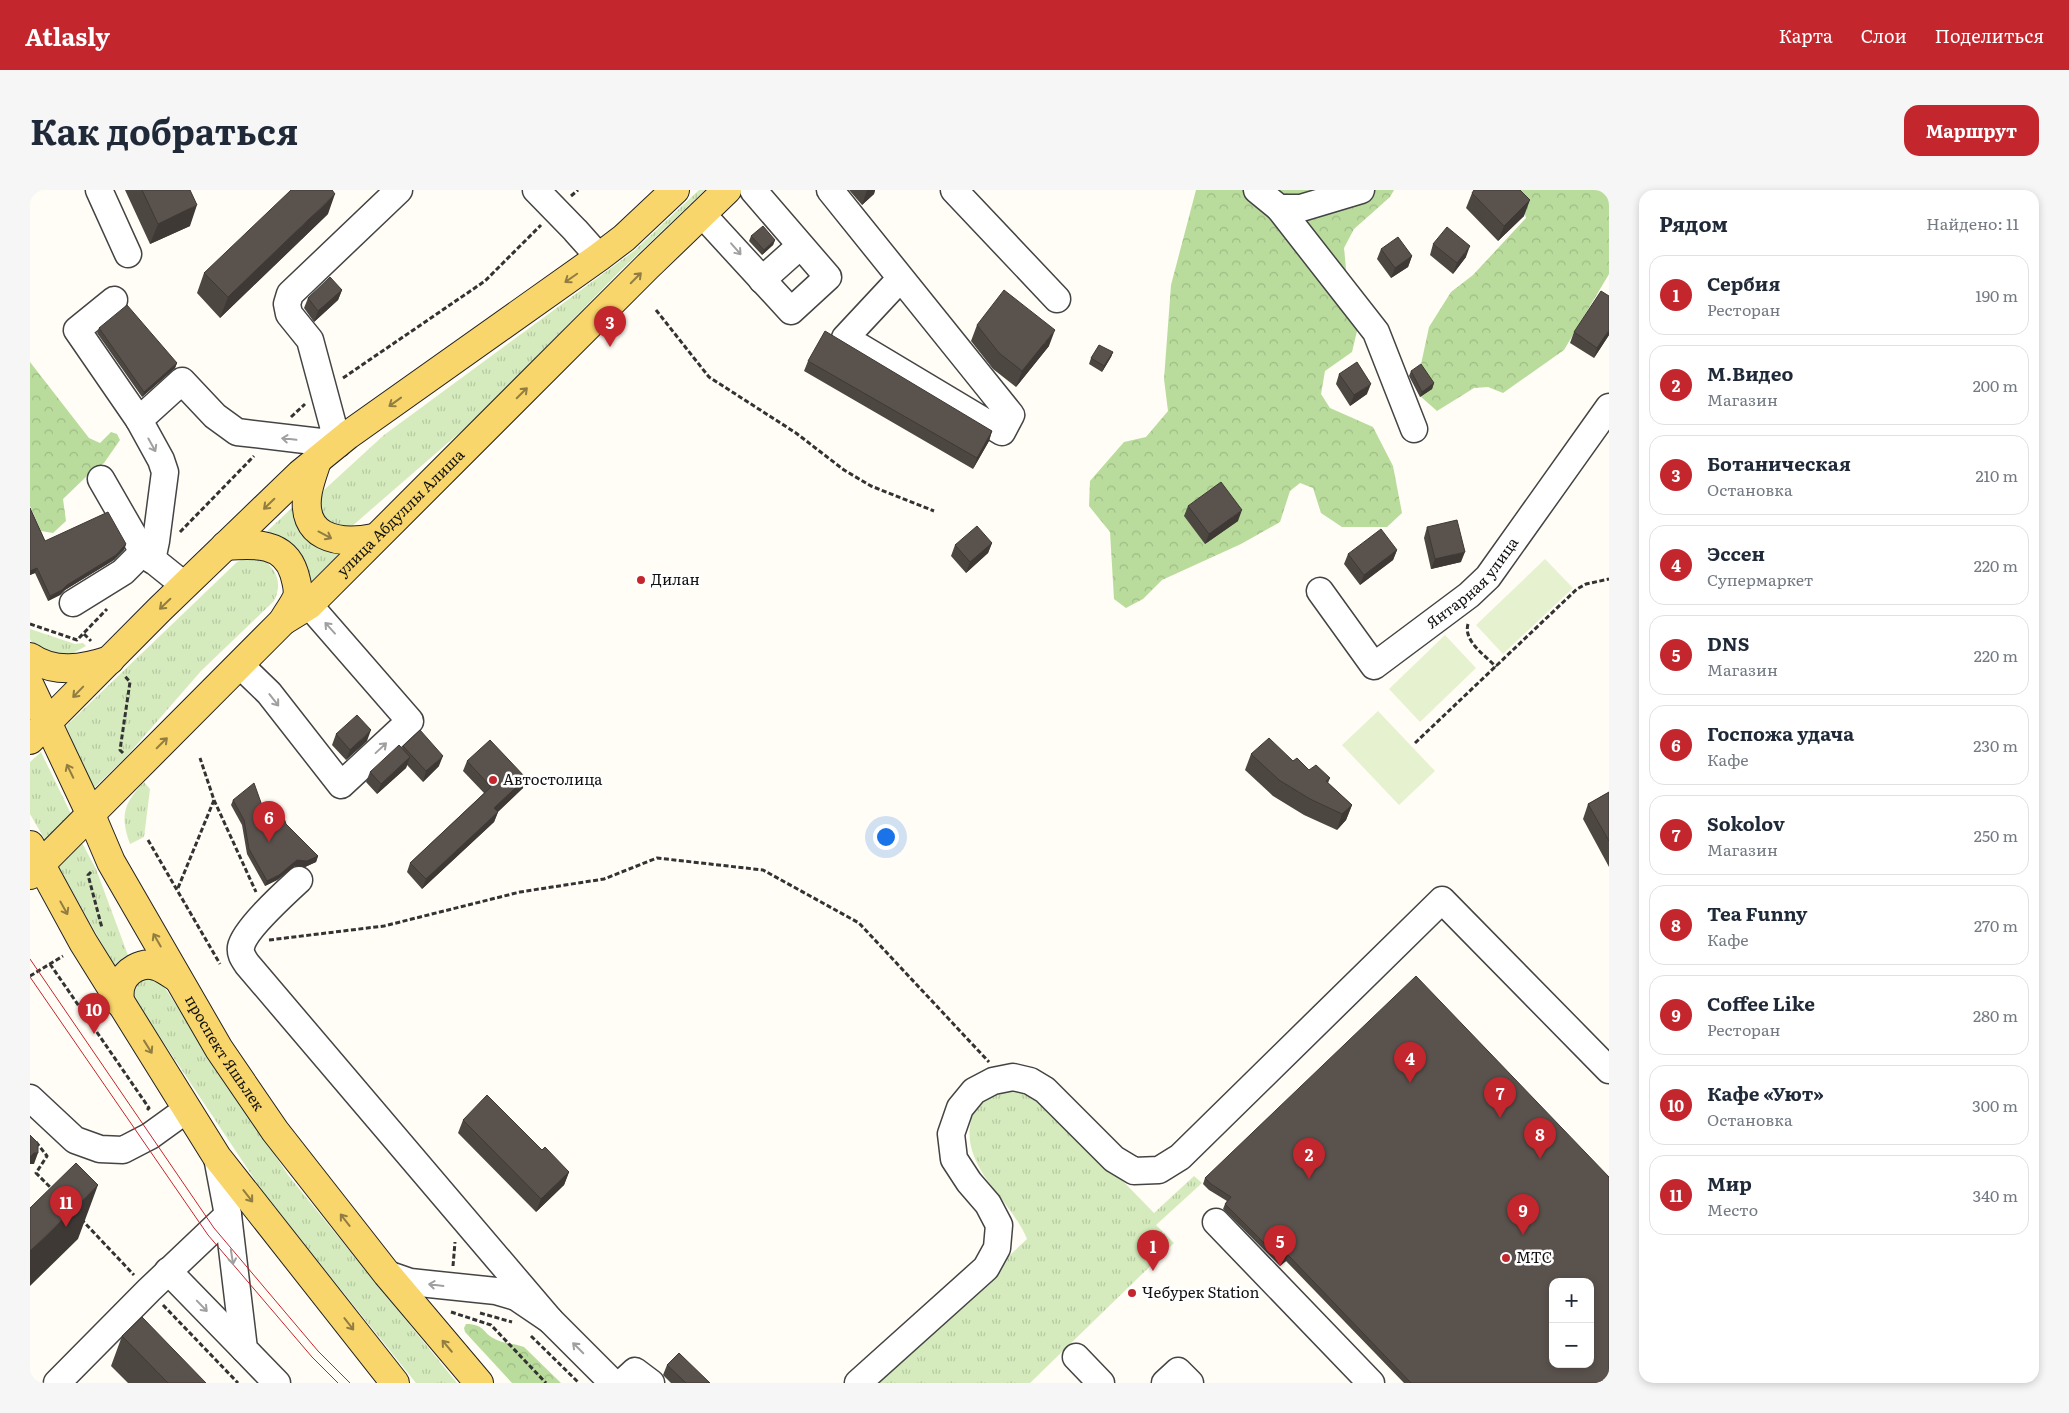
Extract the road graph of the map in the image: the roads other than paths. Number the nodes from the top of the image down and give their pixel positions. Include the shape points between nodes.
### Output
1 (98, 190) edge
2 (399, 190) edge
3 (536, 190) edge
4 (675, 190) edge
5 (727, 190) edge
6 (753, 190) edge
7 (830, 190) edge
8 (954, 190) edge
9 (1257, 190) edge
10 (1361, 190) edge
11 (1279, 208) junction
12 (702, 214) junction
13 (800, 246) junction
14 (128, 254) dead end
15 (599, 258) junction
16 (908, 276) junction
17 (762, 280) junction
18 (1057, 299) dead end
19 (114, 300) dead end
20 (1609, 407) edge
21 (138, 420) junction
22 (1414, 430) dead end
23 (327, 452) junction
24 (101, 479) dead end
25 (374, 538) junction
26 (225, 546) junction
27 (147, 556) junction
28 (184, 585) junction
29 (1320, 591) dead end
30 (73, 603) dead end
31 (309, 605) junction
32 (283, 621) junction
33 (30, 657) edge
34 (240, 664) junction
35 (116, 666) junction
36 (30, 686) edge
37 (38, 732) edge
38 (127, 767) junction
39 (91, 815) junction
40 (33, 862) edge
41 (103, 865) junction
42 (299, 880) dead end
43 (177, 978) junction
44 (120, 1002) junction
45 (1609, 1070) edge
46 (30, 1098) edge
47 (186, 1110) junction
48 (217, 1157) junction
49 (228, 1215) junction
50 (1216, 1222) dead end
51 (493, 1253) junction
52 (168, 1271) junction
53 (387, 1274) junction
54 (472, 1288) junction
55 (550, 1320) junction
56 (244, 1349) junction
57 (1076, 1357) dead end
58 (71, 1378) edge
59 (277, 1383) edge
60 (395, 1383) edge
61 (478, 1383) edge
62 (612, 1383) edge
63 (622, 1383) edge
64 (651, 1383) edge
65 (858, 1383) edge
66 (1101, 1383) edge
67 (1165, 1383) edge
68 (1190, 1383) edge
69 (1371, 1383) edge

1 - 14 street
2 - 23 street via 290,294 287,304 289,314 310,340
3 - 15 street
4 - 15 main road
5 - 12 main road, улица Абдуллы Алиша
6 - 13 street
7 - 16 street
8 - 18 street
9 - 11 street
10 - 11 street via 1301,208
11 - 22 street via 1376,332
12 -> 17 street
25 -> 12 main road, улица Абдуллы Алиша
13 - 17 street
13 - 17 street via 828,277 791,311
15 -> 23 main road
16 - 16 street via 1011,414 1002,432 845,338
19 - 21 street via 77,330
20 - 29 street, Янтарная улица via 1488,577 1374,666
23 -> 21 street via 237,432 215,416 182,381
21 -> 27 street via 165,472 156,541
23 -> 25 main road via 307,492 311,524 321,535 338,541
23 -> 26 main road
24 - 27 street
25 - 31 main road, улица Абдуллы Алиша
26 - 28 main road
26 - 32 main road via 256,544 272,548 292,565 297,596
27 - 28 street
27 - 30 street
28 -> 35 main road
31 - 32 main road, улица Абдуллы Алиша
34 -> 31 street via 269,693 341,785 410,721
32 - 34 main road, улица Абдуллы Алиша
33 - 35 main road via 62,668
38 -> 34 main road, улица Абдуллы Алиша
35 -> 37 main road
36 - 37 main road, проспект Яшьлек
39 -> 37 main road, проспект Яшьлек
38 - 39 main road, улица Абдуллы Алиша
38 - 41 main road
39 - 40 main road, улица Абдуллы Алиша via 72,834
39 - 41 main road, проспект Яшьлек
40 -> 44 main road
43 -> 41 main road, проспект Яшьлек
42 - 51 street via 265,912 242,944 241,954
43 - 44 main road via 157,966 146,964 133,969 121,985
53 -> 43 main road, проспект Яшьлек via 275,1131 219,1049
44 -> 47 main road
45 - 65 street via 1442,900 1180,1157 1159,1170 1134,1170 1114,1159 1046,1090 1030,1081 1013,1077 993,1081 974,1091 960,1108 951,1134 954,1159 988,1204 999,1225 997,1248 986,1268
46 - 47 street via 75,1140 100,1149 123,1150 150,1136
47 - 48 main road
48 - 49 street
48 -> 60 main road
49 - 52 street
49 -> 56 street
50 - 69 street
51 - 54 street via 496,1265 492,1276
51 - 55 street
52 -> 56 street
52 - 58 street
54 -> 53 street via 410,1282
61 -> 53 main road, проспект Яшьлек
54 - 55 street via 516,1296
62 -> 55 street
56 - 59 street
57 - 66 street
63 - 64 street via 635,1371
67 - 68 street via 1178,1371

